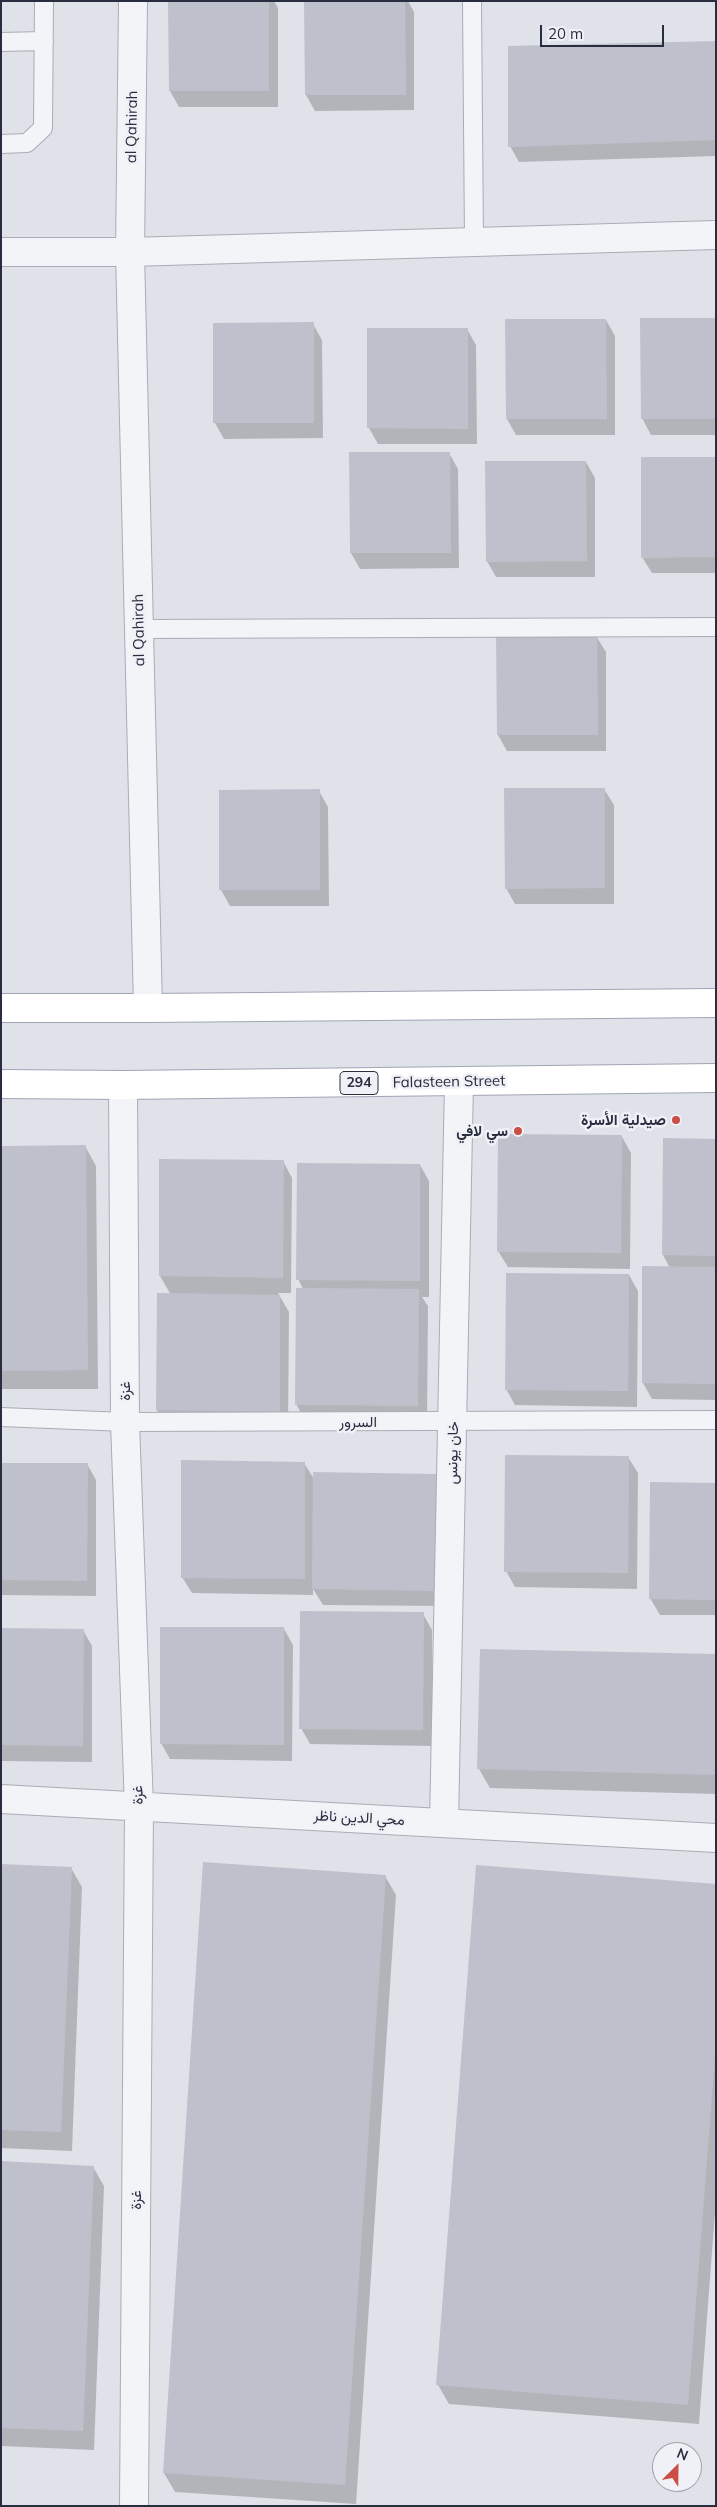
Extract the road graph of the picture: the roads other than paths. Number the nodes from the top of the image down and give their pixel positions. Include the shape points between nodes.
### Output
1 (44, 1) edge
2 (133, 1) edge
3 (472, 1) edge
4 (1, 42) edge
5 (44, 42) junction
6 (1, 144) edge
7 (716, 235) edge
8 (474, 242) junction
9 (1, 252) edge
10 (130, 252) junction
11 (716, 627) edge
12 (139, 629) junction
13 (716, 1003) edge
14 (1, 1008) edge
15 (148, 1008) junction
16 (716, 1078) edge
17 (459, 1082) junction
18 (1, 1084) edge
19 (123, 1085) junction
20 (1, 1417) edge
21 (716, 1420) edge
22 (125, 1422) junction
23 (454, 1422) junction
24 (1, 1799) edge
25 (139, 1807) junction
26 (444, 1823) junction
27 (716, 1838) edge
28 (134, 2506) edge

1 - 5 lane
2 - 10 street, al Qahirah
3 - 8 lane
4 - 5 lane
5 - 6 lane via 43,128 26,143
7 - 8 street
8 - 10 street
9 - 10 street
10 - 12 street, al Qahirah
11 - 12 lane
12 - 15 street, al Qahirah
13 - 15 main road
14 - 15 main road
16 - 17 main road, Falasteen Street / 294
17 - 19 main road, Falasteen Street / 294
17 - 23 street, خان يونس
18 - 19 main road, Falasteen Street / 294
19 - 22 street, غزة
20 - 22 lane, السرور
21 - 23 lane, السرور
22 - 23 lane, السرور
22 - 25 street, غزة
23 - 26 street, خان يونس
24 - 25 street, محي الدين ناظر
25 - 26 street, محي الدين ناظر
25 - 28 street, غزة
26 - 27 street, محي الدين ناظر

